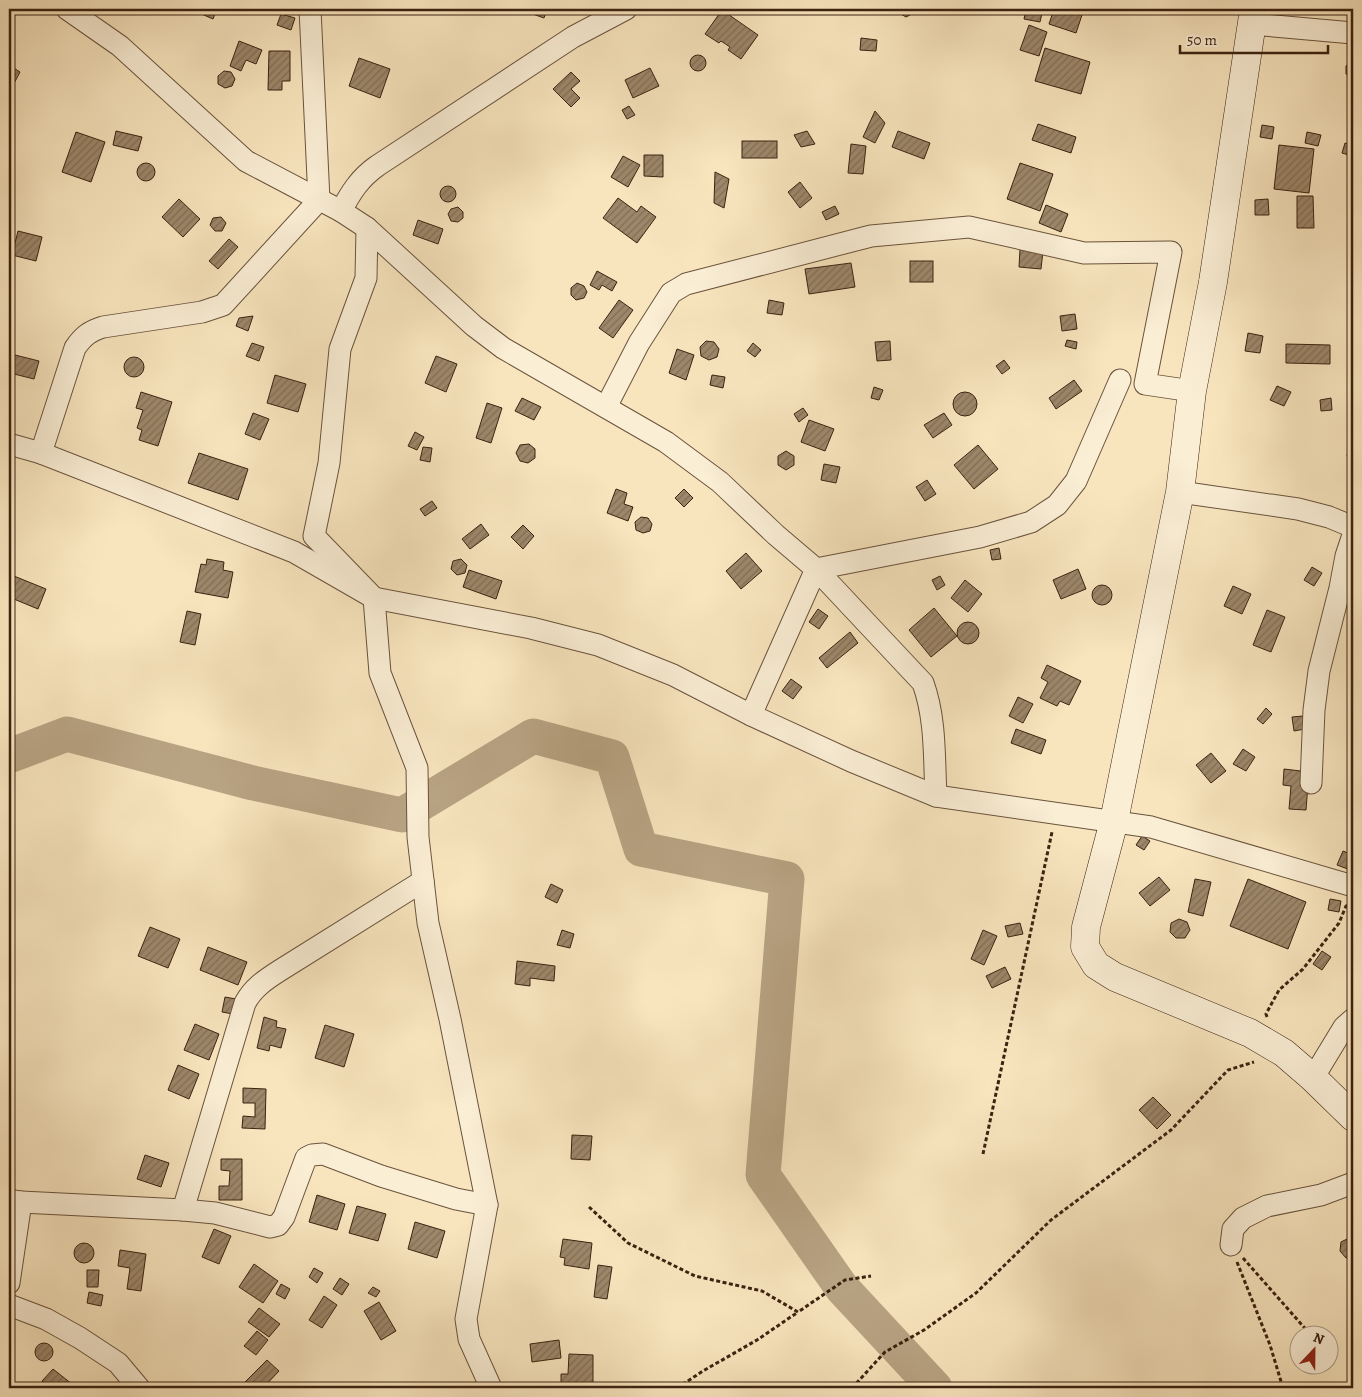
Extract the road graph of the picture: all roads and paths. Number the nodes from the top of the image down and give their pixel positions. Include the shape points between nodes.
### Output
1 (67, 9) edge
2 (310, 9) edge
3 (626, 9) edge
4 (1253, 16) edge
5 (1353, 33) edge
6 (319, 200) junction
7 (341, 211) junction
8 (366, 228) junction
9 (1120, 380) dead end
10 (1192, 391) junction
11 (606, 407) junction
12 (9, 444) edge
13 (41, 453) junction
14 (1180, 492) junction
15 (1353, 527) edge
16 (1353, 534) edge
17 (816, 568) junction
18 (374, 598) junction
19 (752, 714) junction
20 (1310, 783) dead end
21 (936, 796) junction
22 (1056, 814) junction
23 (1114, 821) junction
24 (423, 881) junction
25 (1353, 886) edge
26 (1353, 903) edge
27 (1353, 1019) edge
28 (1270, 1022) dead end
29 (1284, 1053) junction
30 (1313, 1078) junction
31 (1353, 1117) edge
32 (983, 1154) dead end
33 (1353, 1183) edge
34 (15, 1201) edge
35 (487, 1205) junction
36 (590, 1207) dead end
37 (183, 1210) junction
38 (1231, 1245) junction
39 (871, 1276) dead end
40 (9, 1283) edge
41 (9, 1305) edge
42 (798, 1312) junction
43 (1301, 1324) edge
44 (139, 1388) edge
45 (491, 1388) edge
46 (677, 1388) edge
47 (852, 1388) edge
48 (1283, 1388) edge

1 - 6 street via 120,46 246,161
2 - 6 street
3 - 7 street via 573,37 377,166 353,189
4 - 5 street
4 - 10 street
6 - 7 street
6 - 13 street via 223,305 202,312 91,330 75,348
7 - 8 street
8 - 11 street via 474,326 504,348
8 - 18 street via 366,278 340,349 329,463 314,536
9 - 17 street via 1076,481 1056,505 1031,522 980,537
10 - 11 street via 1145,384 1170,252 1084,253 969,227 871,236 686,284 671,293 639,343
10 - 14 street
11 - 17 street via 666,442 720,482
12 - 13 street
13 - 18 street via 294,552
14 - 15 street via 1298,509
14 - 23 street
16 - 20 street via 1319,671
17 - 19 street
17 - 21 street via 923,683 932,715
18 - 19 street via 531,628 598,645 672,674
18 - 24 street via 380,673 417,768 418,837
19 - 21 street via 851,761
21 - 22 street
22 - 23 street
22 - 32 path
23 - 25 street via 1151,827
23 - 29 street via 1086,927 1085,947 1096,965 1115,977 1250,1033
24 - 35 street via 428,923
24 - 37 street via 251,992
26 - 28 path via 1346,906 1339,923 1303,968 1279,990 1266,1014
27 - 30 street via 1344,1027
29 - 30 street
29 - 47 path via 1228,1070 1171,1130 1051,1220 976,1293 924,1330 885,1352
30 - 31 street
33 - 38 street via 1267,1206 1242,1218 1234,1229
34 - 37 street
34 - 40 street
35 - 37 street via 456,1200 323,1154 306,1158 278,1225 270,1227 216,1213
35 - 45 street via 466,1319 470,1339
36 - 42 path via 628,1243 695,1276 762,1291
38 - 43 path
38 - 48 path
39 - 42 path via 845,1280
41 - 44 street via 46,1319 80,1338 118,1363
42 - 46 path

